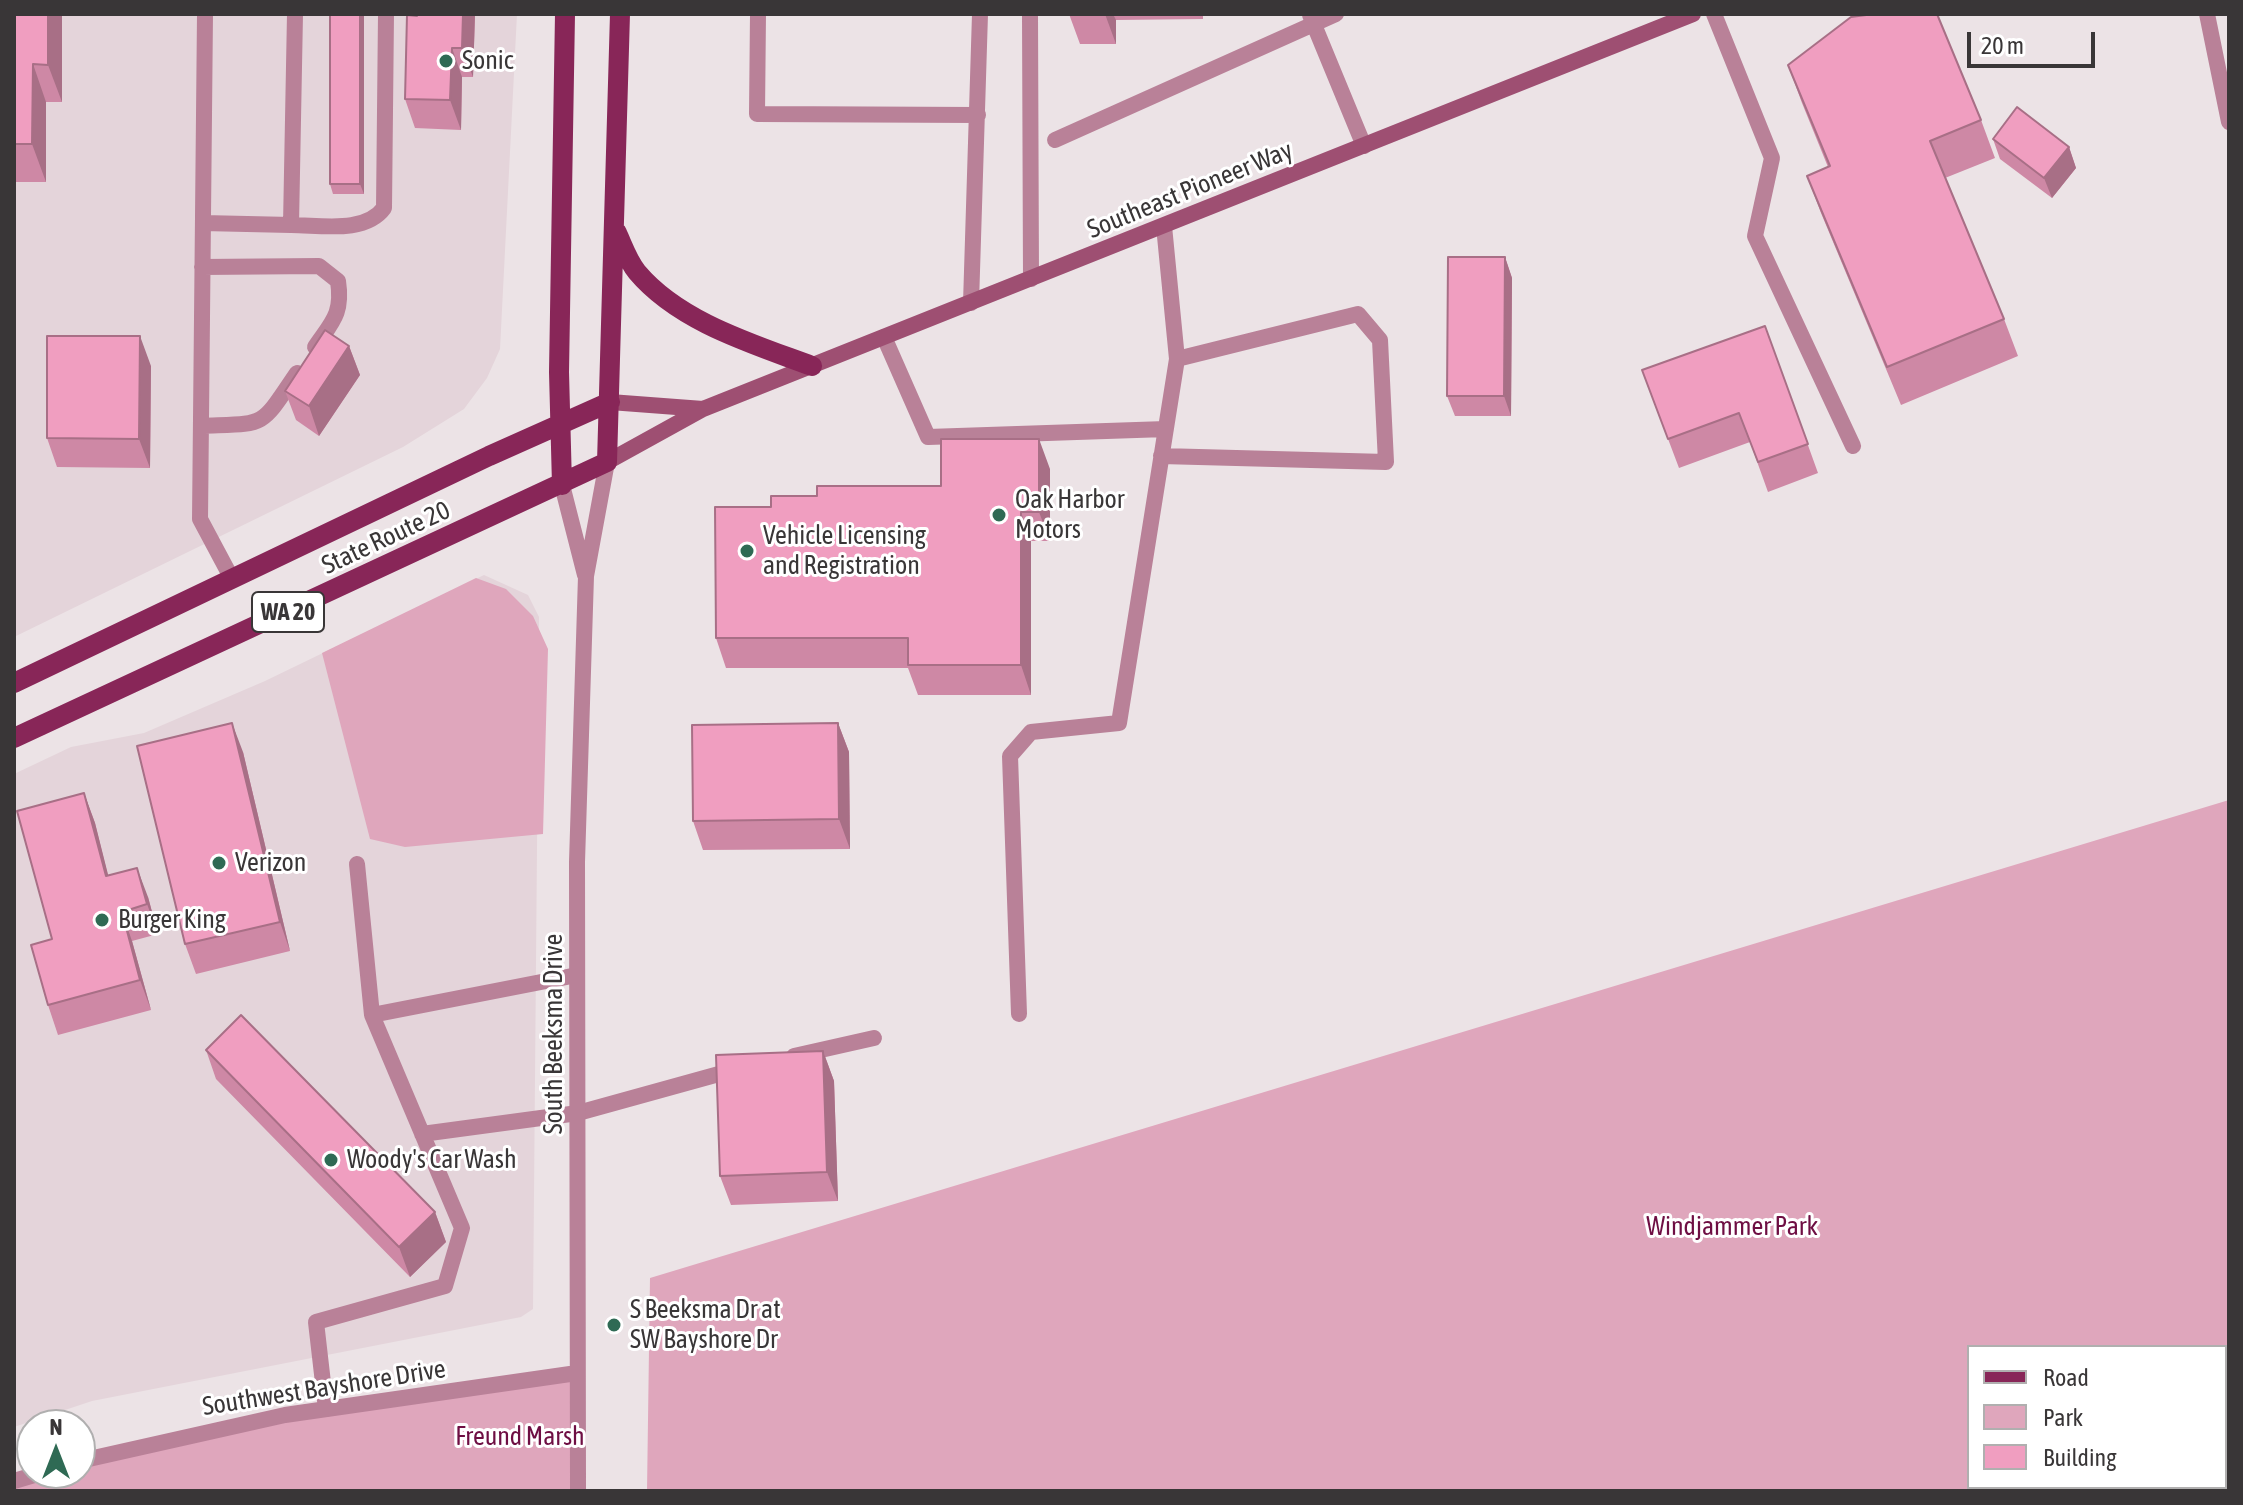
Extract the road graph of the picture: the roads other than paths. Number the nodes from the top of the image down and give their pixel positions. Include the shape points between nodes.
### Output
1 (205, 14) edge
2 (295, 14) edge
3 (386, 14) edge
4 (565, 14) edge
5 (620, 14) edge
6 (758, 14) edge
7 (980, 14) edge
8 (1030, 14) edge
9 (1336, 14) edge
10 (1693, 14) edge
11 (1714, 14) edge
12 (2207, 14) edge
13 (1311, 18) edge
14 (978, 115) junction
15 (2229, 122) edge
16 (1055, 140) dead end
17 (1364, 146) junction
18 (203, 223) junction
19 (291, 225) junction
20 (1164, 226) junction
21 (616, 231) junction
22 (202, 267) junction
23 (1031, 279) junction
24 (971, 303) junction
25 (884, 337) junction
26 (1177, 359) junction
27 (812, 366) junction
28 (610, 402) junction
29 (703, 409) junction
30 (559, 424) junction
31 (201, 426) junction
32 (1166, 429) junction
33 (1853, 446) dead end
34 (1161, 456) junction
35 (607, 462) junction
36 (562, 485) junction
37 (586, 576) junction
38 (232, 579) junction
39 (14, 683) edge
40 (14, 738) edge
41 (357, 864) dead end
42 (577, 975) junction
43 (1019, 1014) dead end
44 (372, 1015) junction
45 (874, 1038) dead end
46 (578, 1113) junction
47 (422, 1134) junction
48 (577, 1373) junction
49 (326, 1409) junction
50 (96, 1457) edge
51 (578, 1491) edge

1 - 18 street
2 - 19 street
3 - 19 street via 384,208 364,223
4 - 30 main road
5 - 21 main road
6 - 14 street via 757,114
7 - 14 street
8 - 23 street
9 - 13 street
10 - 17 main road, Southeast Pioneer Way
11 - 33 street via 1772,158 1755,236
12 - 15 street
13 - 16 street
13 - 17 street
14 - 24 street
17 - 20 main road, Southeast Pioneer Way
18 - 19 street
18 - 22 street
20 - 23 main road, Southeast Pioneer Way
20 - 26 street
21 - 27 main road via 635,270 657,292 726,331
21 - 28 main road
22 - 31 street
22 - 31 street via 319,266 338,281 341,301 339,313 266,418 255,424
23 - 24 main road, Southeast Pioneer Way
24 - 25 main road, Southeast Pioneer Way
25 - 27 main road, Southeast Pioneer Way
25 - 32 street via 928,437
26 - 32 street
26 - 34 street via 1358,314 1380,340 1386,462
27 - 29 main road, Southeast Pioneer Way
28 - 29 main road, Southeast Pioneer Way
28 - 30 main road, WA 20
28 - 35 main road
29 - 35 main road, Southeast Pioneer Way
30 - 36 main road
30 - 38 main road, WA 20
31 - 38 street via 200,519
32 - 34 street
34 - 43 street via 1119,723 1031,732 1010,756
35 - 36 main road, State Route 20 / WA 20
35 - 37 street, South Beeksma Drive
36 - 37 street, South Beeksma Drive
36 - 40 main road, State Route 20 / WA 20
37 - 42 street, South Beeksma Drive
38 - 39 main road, WA 20
41 - 44 street
42 - 44 street
42 - 46 street, South Beeksma Drive
44 - 47 street
45 - 46 street
46 - 47 street
46 - 48 street, South Beeksma Drive
47 - 49 street via 462,1228 445,1286 316,1322
48 - 49 street, Southwest Bayshore Drive
48 - 51 street, South Beeksma Drive
49 - 50 street, Southwest Bayshore Drive

